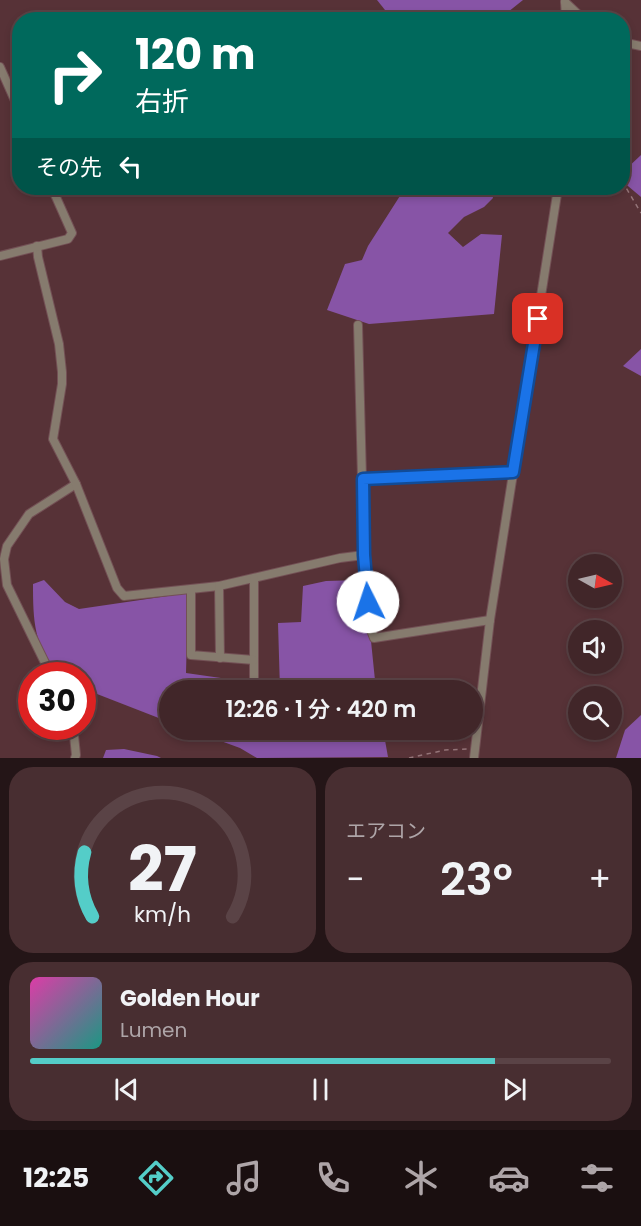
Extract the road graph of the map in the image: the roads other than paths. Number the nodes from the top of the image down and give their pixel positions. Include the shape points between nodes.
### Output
1 (565, 1) edge
2 (576, 12) edge
3 (0, 67) edge
4 (12, 94) edge
5 (55, 195) edge
6 (557, 195) edge
7 (37, 246) junction
8 (0, 256) edge
9 (358, 325) dead end
10 (513, 472) junction
11 (363, 479) junction
12 (76, 484) junction
13 (364, 555) junction
14 (254, 579) junction
15 (219, 586) junction
16 (191, 590) junction
17 (490, 620) junction
18 (220, 658) junction
19 (254, 660) junction
20 (45, 662) edge
21 (254, 680) edge
22 (75, 740) edge
23 (75, 758) edge
24 (474, 758) edge

1 - 2 street
3 - 4 street
5 - 7 street via 72,233 68,239
6 - 10 street
7 - 8 street
7 - 12 street via 62,372 53,439
9 - 11 street
10 - 11 street
10 - 17 street
11 - 13 street
12 - 16 street via 120,594
12 - 20 street via 29,514 7,546 4,559 7,585
13 - 14 street
13 - 17 street via 369,625 374,638
14 - 15 street
14 - 19 street
15 - 16 street
15 - 18 street
16 - 18 street via 191,655
17 - 24 street
18 - 19 street
19 - 21 street
22 - 23 street

